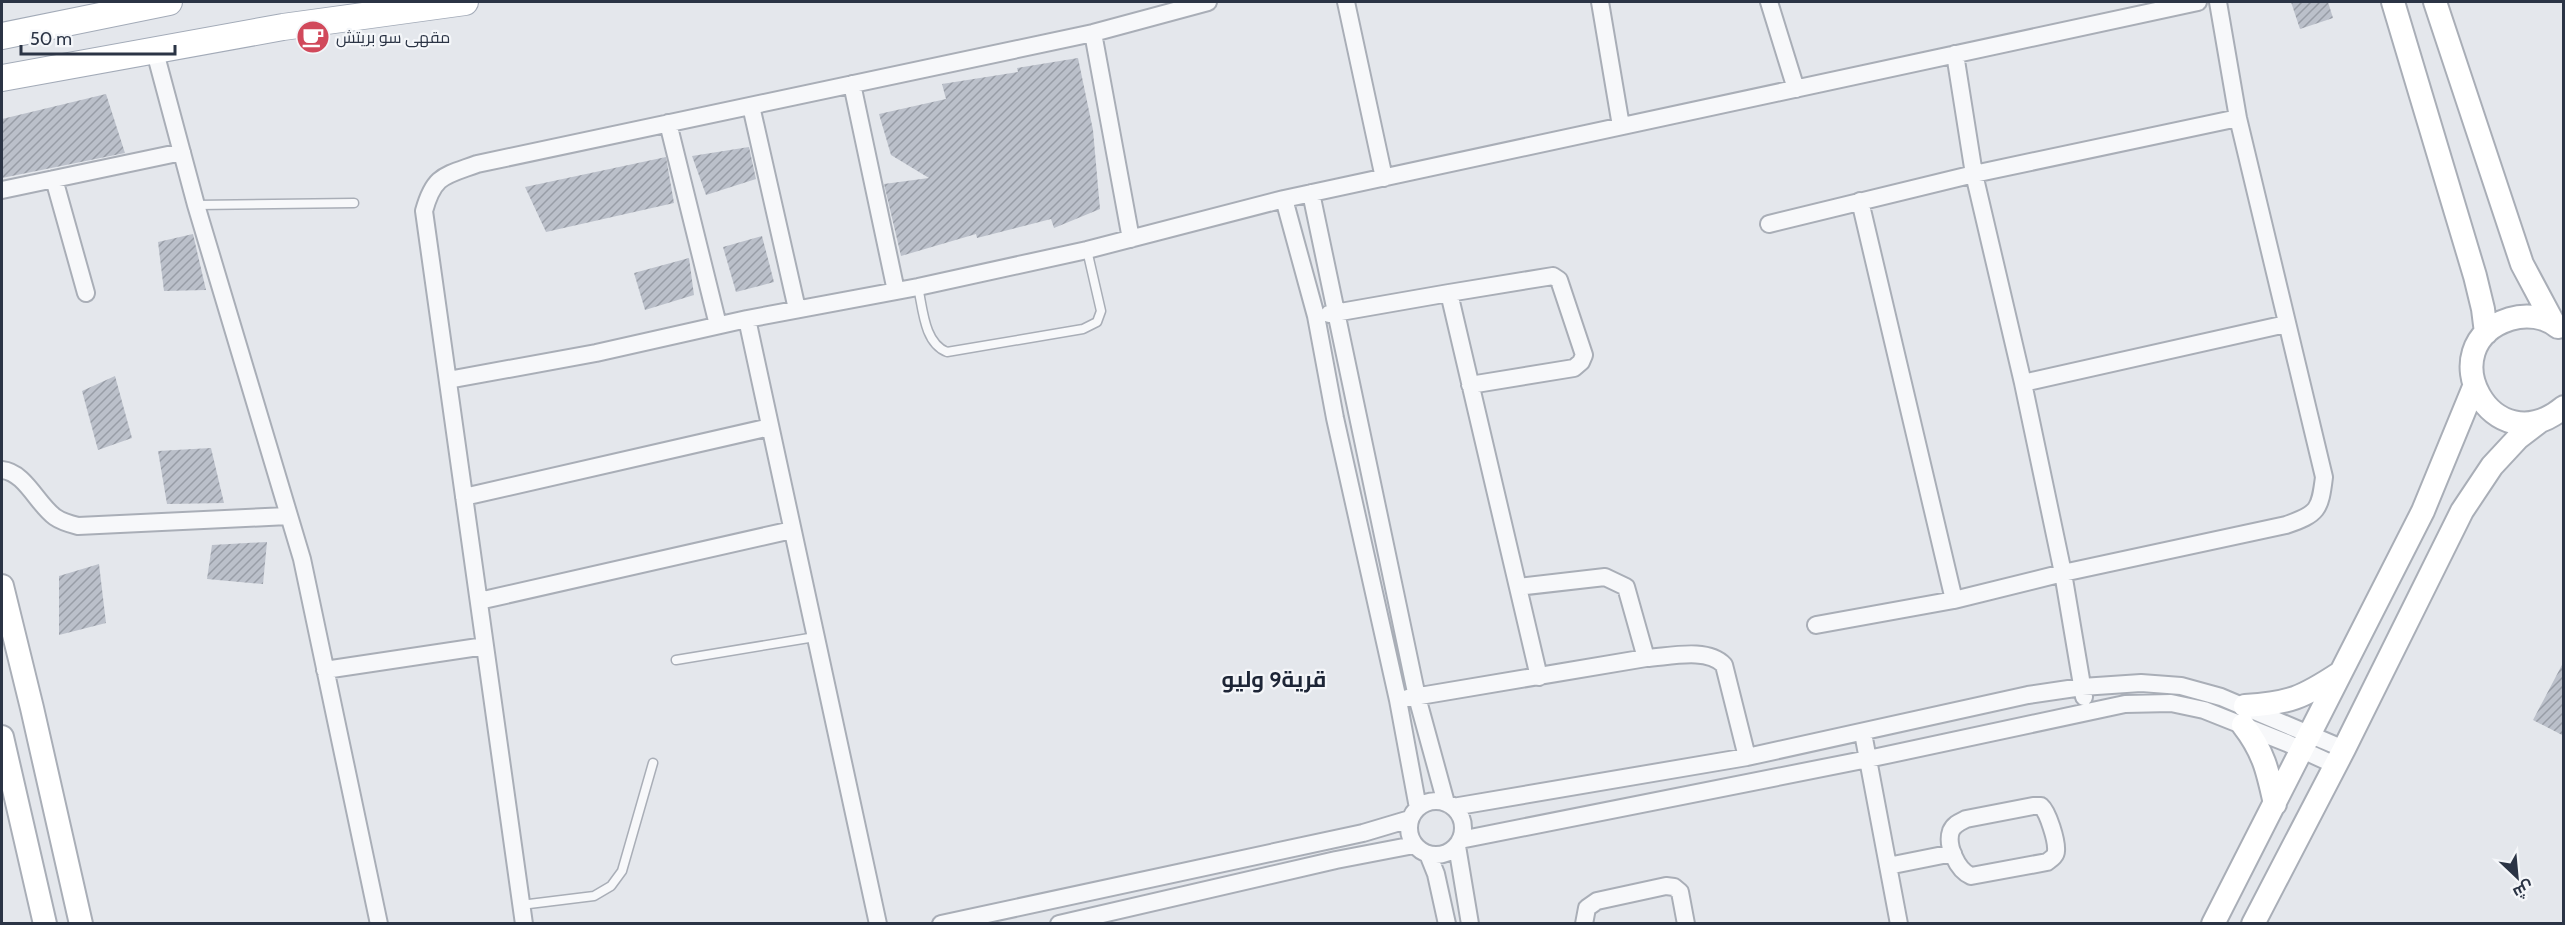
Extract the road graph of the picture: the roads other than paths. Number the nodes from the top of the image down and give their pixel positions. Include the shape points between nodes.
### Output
1 (165, 2) edge
2 (465, 2) edge
3 (1208, 2) edge
4 (1346, 2) edge
5 (1600, 2) edge
6 (1769, 2) edge
7 (2198, 2) edge
8 (2218, 2) edge
9 (2393, 2) edge
10 (2435, 2) edge
11 (8, 33) edge
12 (1093, 33) junction
13 (155, 52) junction
14 (1955, 54) junction
15 (49, 68) junction
16 (2, 78) edge
17 (852, 84) junction
18 (2, 89) edge
19 (1796, 89) junction
20 (751, 106) junction
21 (2238, 118) junction
22 (668, 123) junction
23 (1621, 126) junction
24 (182, 153) junction
25 (1974, 174) junction
26 (1384, 178) junction
27 (54, 179) junction
28 (2, 190) edge
29 (1311, 193) junction
30 (1284, 199) junction
31 (1860, 201) junction
32 (354, 203) dead end
33 (196, 205) junction
34 (1769, 224) dead end
35 (1131, 239) junction
36 (1087, 250) junction
37 (918, 287) junction
38 (896, 291) junction
39 (86, 293) dead end
40 (1449, 293) junction
41 (796, 309) junction
42 (1338, 312) junction
43 (1316, 316) junction
44 (747, 319) junction
45 (2286, 324) junction
46 (718, 325) junction
47 (2559, 328) edge
48 (2486, 333) junction
49 (448, 380) junction
50 (2023, 383) junction
51 (1470, 385) junction
52 (2474, 387) junction
53 (2555, 417) edge
54 (770, 427) junction
55 (2, 470) edge
56 (464, 497) junction
57 (288, 516) junction
58 (792, 530) junction
59 (2063, 573) junction
60 (2, 586) edge
61 (1518, 587) junction
62 (1954, 600) junction
63 (479, 601) junction
64 (1816, 625) dead end
65 (815, 637) junction
66 (485, 646) junction
67 (1646, 658) junction
68 (676, 660) dead end
69 (325, 670) junction
70 (2342, 672) junction
71 (1539, 676) junction
72 (2082, 687) junction
73 (1417, 697) junction
74 (1398, 700) junction
75 (2087, 711) junction
76 (2244, 716) junction
77 (1863, 733) junction
78 (2, 737) edge
79 (2306, 742) junction
80 (1747, 757) junction
81 (2339, 757) junction
82 (1868, 759) junction
83 (653, 763) dead end
84 (2275, 804) junction
85 (1449, 805) junction
86 (1414, 814) junction
87 (1459, 843) junction
88 (1421, 849) junction
89 (1953, 853) junction
90 (1888, 866) junction
91 (521, 905) junction
92 (45, 924) edge
93 (81, 924) edge
94 (379, 924) edge
95 (524, 924) edge
96 (878, 924) edge
97 (940, 924) edge
98 (1059, 924) edge
99 (1447, 924) edge
100 (1470, 924) edge
101 (1584, 924) edge
102 (1686, 924) edge
103 (1899, 924) edge
104 (2213, 924) edge
105 (2253, 924) edge

1 - 11 main road
2 - 13 main road via 284,27
3 - 12 street
4 - 26 street
5 - 23 street
6 - 19 street
7 - 14 street
8 - 21 street
9 - 48 street via 2472,266
10 - 47 street via 2522,264
12 - 17 street
12 - 35 street
13 - 15 main road
13 - 24 street
14 - 19 street
14 - 25 street
15 - 16 main road
15 - 18 main road
17 - 20 street
17 - 38 street
19 - 23 street
20 - 22 street
20 - 41 street
21 - 25 street
21 - 45 street
22 - 46 street
22 - 49 street via 477,164 437,180 424,211
23 - 26 street
24 - 27 street
24 - 33 street
25 - 31 street
25 - 50 street
26 - 29 street
27 - 28 street
27 - 39 street
29 - 30 street
29 - 42 street
30 - 35 street
30 - 43 street
31 - 34 street
31 - 62 street
32 - 33 lane
33 - 57 street
35 - 36 street
36 - 37 street
36 - 37 lane via 1101,311 1097,322 1083,329 947,352 931,340
37 - 38 street
38 - 41 street
40 - 42 street
40 - 51 street
40 - 51 street via 1553,276 1559,280 1584,355 1574,368
41 - 44 street
42 - 43 street
42 - 73 street
43 - 74 street
44 - 46 street
44 - 54 street
45 - 50 street
45 - 59 street via 2324,477 2320,504 2306,518 2286,525
46 - 49 street via 596,353
47 - 48 street via 2537,317 2518,316
48 - 52 street via 2472,358
49 - 56 street
50 - 59 street
51 - 61 street
52 - 53 street via 2481,402 2507,421 2523,424
52 - 70 street via 2423,511
53 - 81 street via 2518,438 2492,466 2462,511
54 - 56 street
54 - 58 street
55 - 57 street via 20,479 55,517 78,526
56 - 63 street
57 - 69 street via 302,559
58 - 63 street
58 - 65 street
59 - 62 street
59 - 72 street
60 - 93 street
61 - 67 street via 1605,577 1617,581 1626,587
61 - 71 street
62 - 64 street
63 - 66 street
65 - 68 lane
65 - 96 street
66 - 69 street
66 - 91 street
67 - 71 street
67 - 80 street via 1703,655 1720,661
69 - 94 street
70 - 76 street via 2291,701
70 - 79 street
71 - 73 street
72 - 75 street
72 - 76 street via 2141,683 2181,686 2221,697
72 - 77 street via 2028,695
73 - 74 street
73 - 85 street
74 - 86 street
75 - 76 street via 2125,704 2171,703
75 - 82 street
76 - 79 street
76 - 84 street via 2265,759
77 - 80 street
77 - 82 street
78 - 92 street
79 - 81 street
79 - 84 street
80 - 85 street
81 - 105 street
82 - 87 street
82 - 90 street
83 - 91 lane via 622,871 611,886 594,896
84 - 104 street
85 - 86 street via 1431,802
85 - 87 street via 1458,813 1463,826
86 - 88 street via 1409,833
86 - 97 street via 1363,833
87 - 88 street via 1438,855
87 - 100 street
88 - 98 street via 1336,860
88 - 99 street via 1436,874
89 - 89 street via 1959,867 1971,876 2047,862 2056,850 2046,811 2034,806 1956,823 1950,832
89 - 90 street
90 - 103 street
91 - 95 street
101 - 102 street via 1587,908 1597,902 1666,886 1680,892

